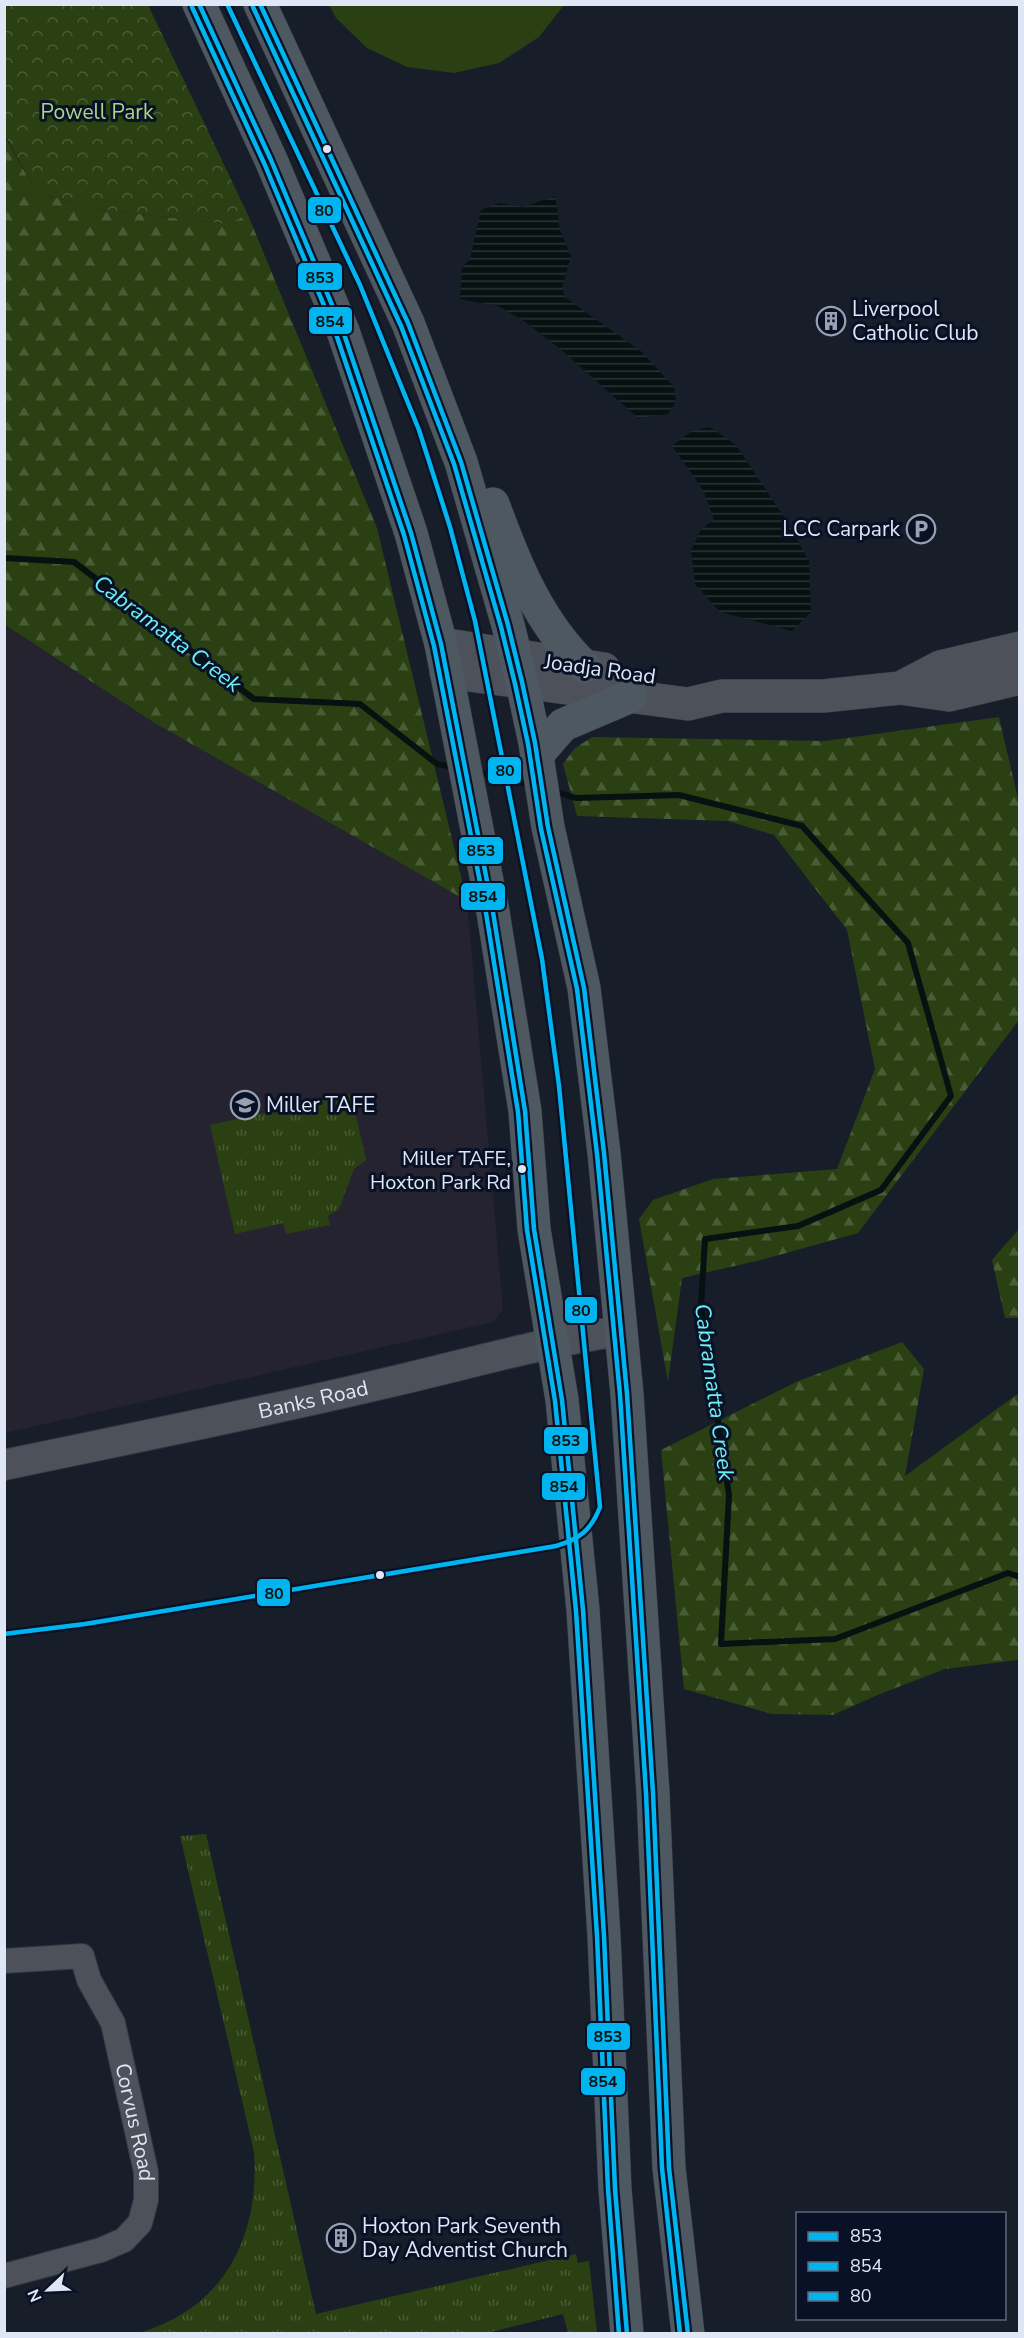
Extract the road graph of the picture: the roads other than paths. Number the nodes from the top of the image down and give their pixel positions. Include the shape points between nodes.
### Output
1 (199, 4) edge
2 (260, 4) edge
3 (425, 365) junction
4 (1020, 648) edge
5 (443, 658) junction
6 (585, 667) junction
7 (518, 669) junction
8 (1020, 678) edge
9 (900, 688) junction
10 (631, 696) junction
11 (722, 696) junction
12 (539, 748) junction
13 (621, 1331) junction
14 (554, 1343) junction
15 (4, 1465) edge
16 (4, 1961) edge
17 (4, 2276) edge
18 (627, 2334) edge
19 (688, 2334) edge

1 - 5 main road via 271,160 343,331 411,533
2 - 3 main road
3 - 6 main road via 479,467 535,604 565,648
3 - 7 main road via 461,462
4 - 9 main road, Joadja Road via 940,667
5 - 7 main road, Joadja Road
5 - 14 main road via 493,912 525,1111 534,1229
6 - 7 main road, Joadja Road
6 - 11 main road, Joadja Road via 687,681
7 - 10 main road, Joadja Road
7 - 12 main road
8 - 9 main road, Joadja Road via 949,695
9 - 11 main road, Joadja Road via 824,696
10 - 11 main road, Joadja Road via 688,704
10 - 12 main road via 562,725
12 - 13 main road via 548,827 584,988
13 - 14 street, Banks Road
13 - 19 main road via 642,1613 669,2168
14 - 15 street, Banks Road
14 - 18 main road via 583,1610 615,2189
16 - 17 street, Corvus Road via 82,1956 89,1980 113,2023 146,2172 146,2200 140,2223 124,2240

